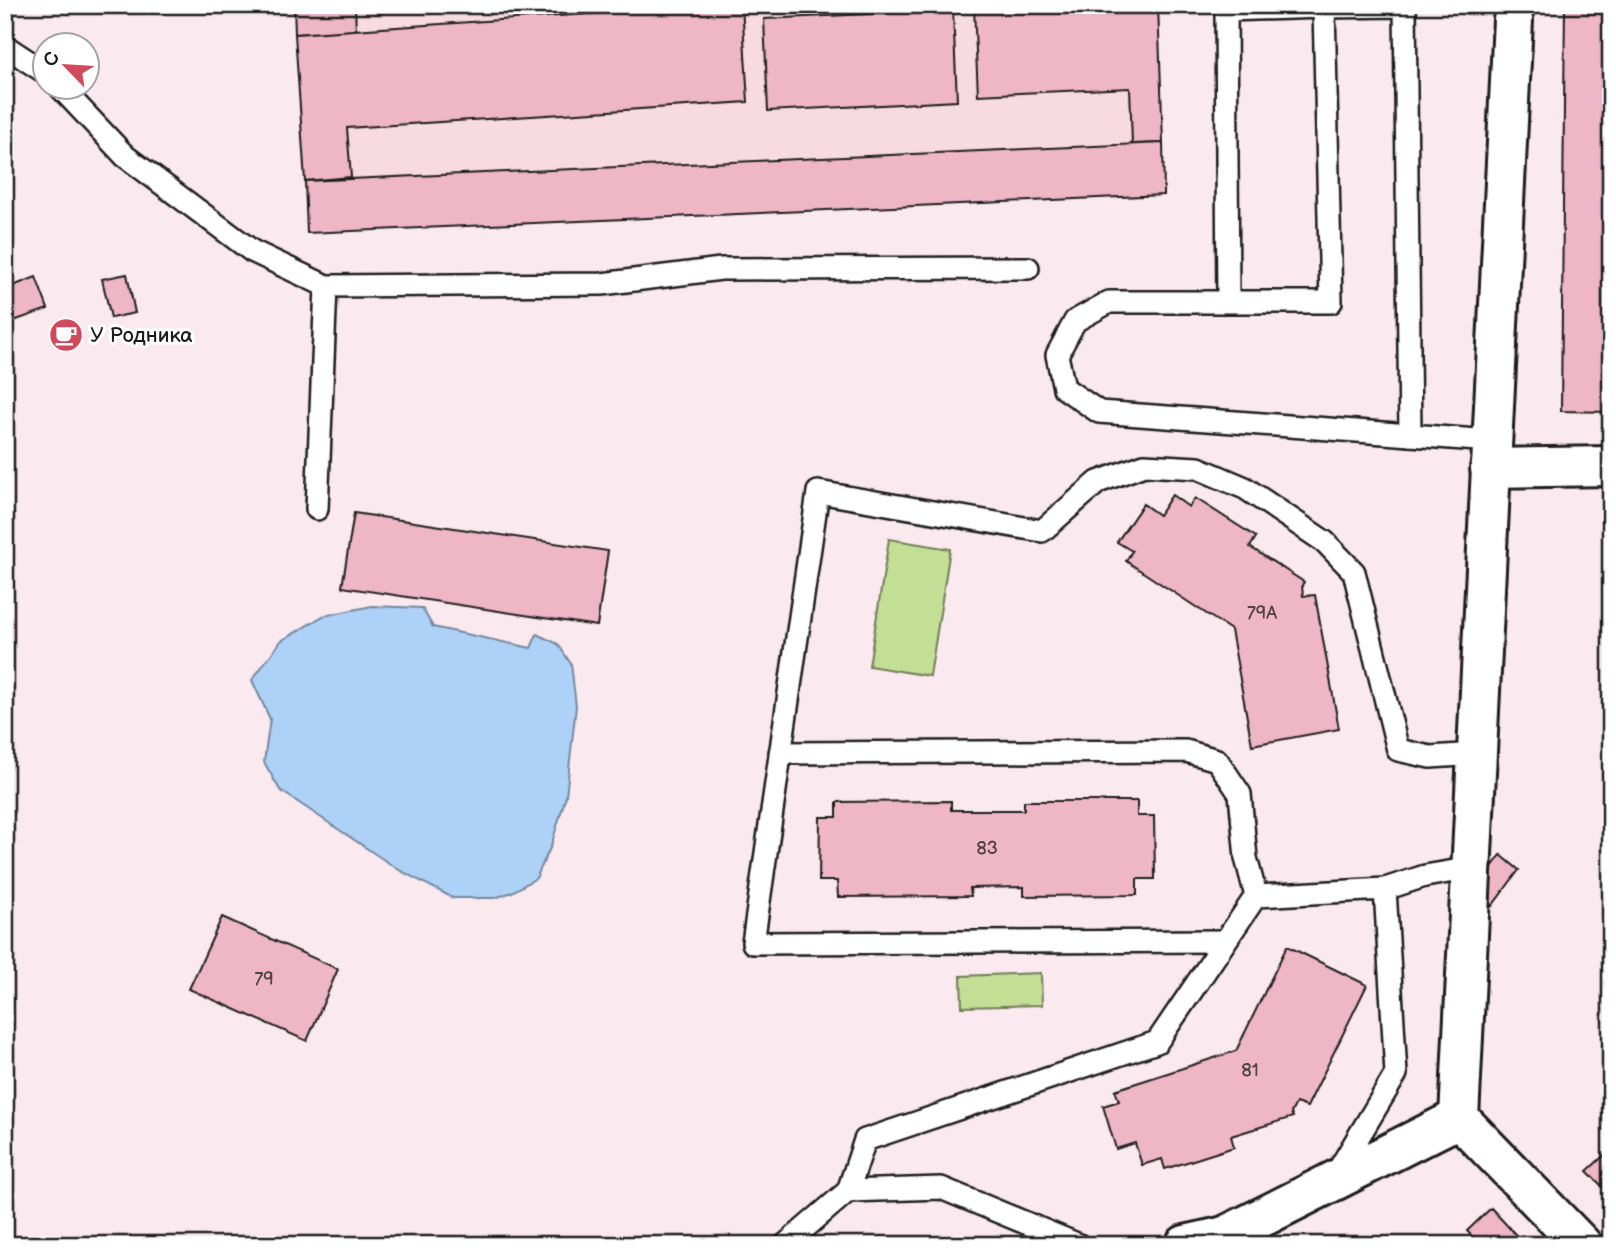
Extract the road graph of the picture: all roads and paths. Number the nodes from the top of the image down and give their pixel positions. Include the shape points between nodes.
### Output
1 (1324, 7) edge
2 (1515, 13) edge
3 (5, 46) edge
4 (32, 64) edge
5 (74, 102) edge
6 (1027, 268) dead end
7 (326, 286) junction
8 (1228, 302) junction
9 (1410, 435) junction
10 (1491, 454) junction
11 (1611, 466) edge
12 (317, 509) dead end
13 (780, 752) junction
14 (1478, 754) junction
15 (1472, 868) junction
16 (1385, 889) junction
17 (1256, 896) junction
18 (1225, 941) junction
19 (1459, 1118) junction
20 (1331, 1183) junction
21 (848, 1191) junction
22 (785, 1245) edge
23 (1079, 1245) edge
24 (1185, 1245) edge
25 (1582, 1245) edge

1 - 8 lane via 1226,10
1 - 8 lane via 1331,302
1 - 9 lane via 1405,6
2 - 10 street
3 - 4 lane
5 - 7 lane via 125,156 252,251
6 - 7 lane via 721,269 602,284
7 - 12 lane
8 - 9 lane via 1109,302 1075,320 1057,355 1064,388 1099,412
9 - 10 lane
10 - 11 street
10 - 14 street
13 - 14 lane via 818,492 1042,531 1098,482 1144,465 1198,468 1245,488 1325,542 1354,572 1398,750 1430,757
13 - 17 lane via 1186,751 1217,760 1240,794 1246,858
13 - 18 lane via 753,943
14 - 15 street
15 - 16 lane
15 - 19 street
16 - 17 lane
16 - 20 lane via 1396,1074
17 - 18 lane
18 - 21 lane via 1157,1042 865,1140
19 - 20 street
19 - 25 street
20 - 24 street via 1225,1236
21 - 22 lane
21 - 23 lane via 941,1188

